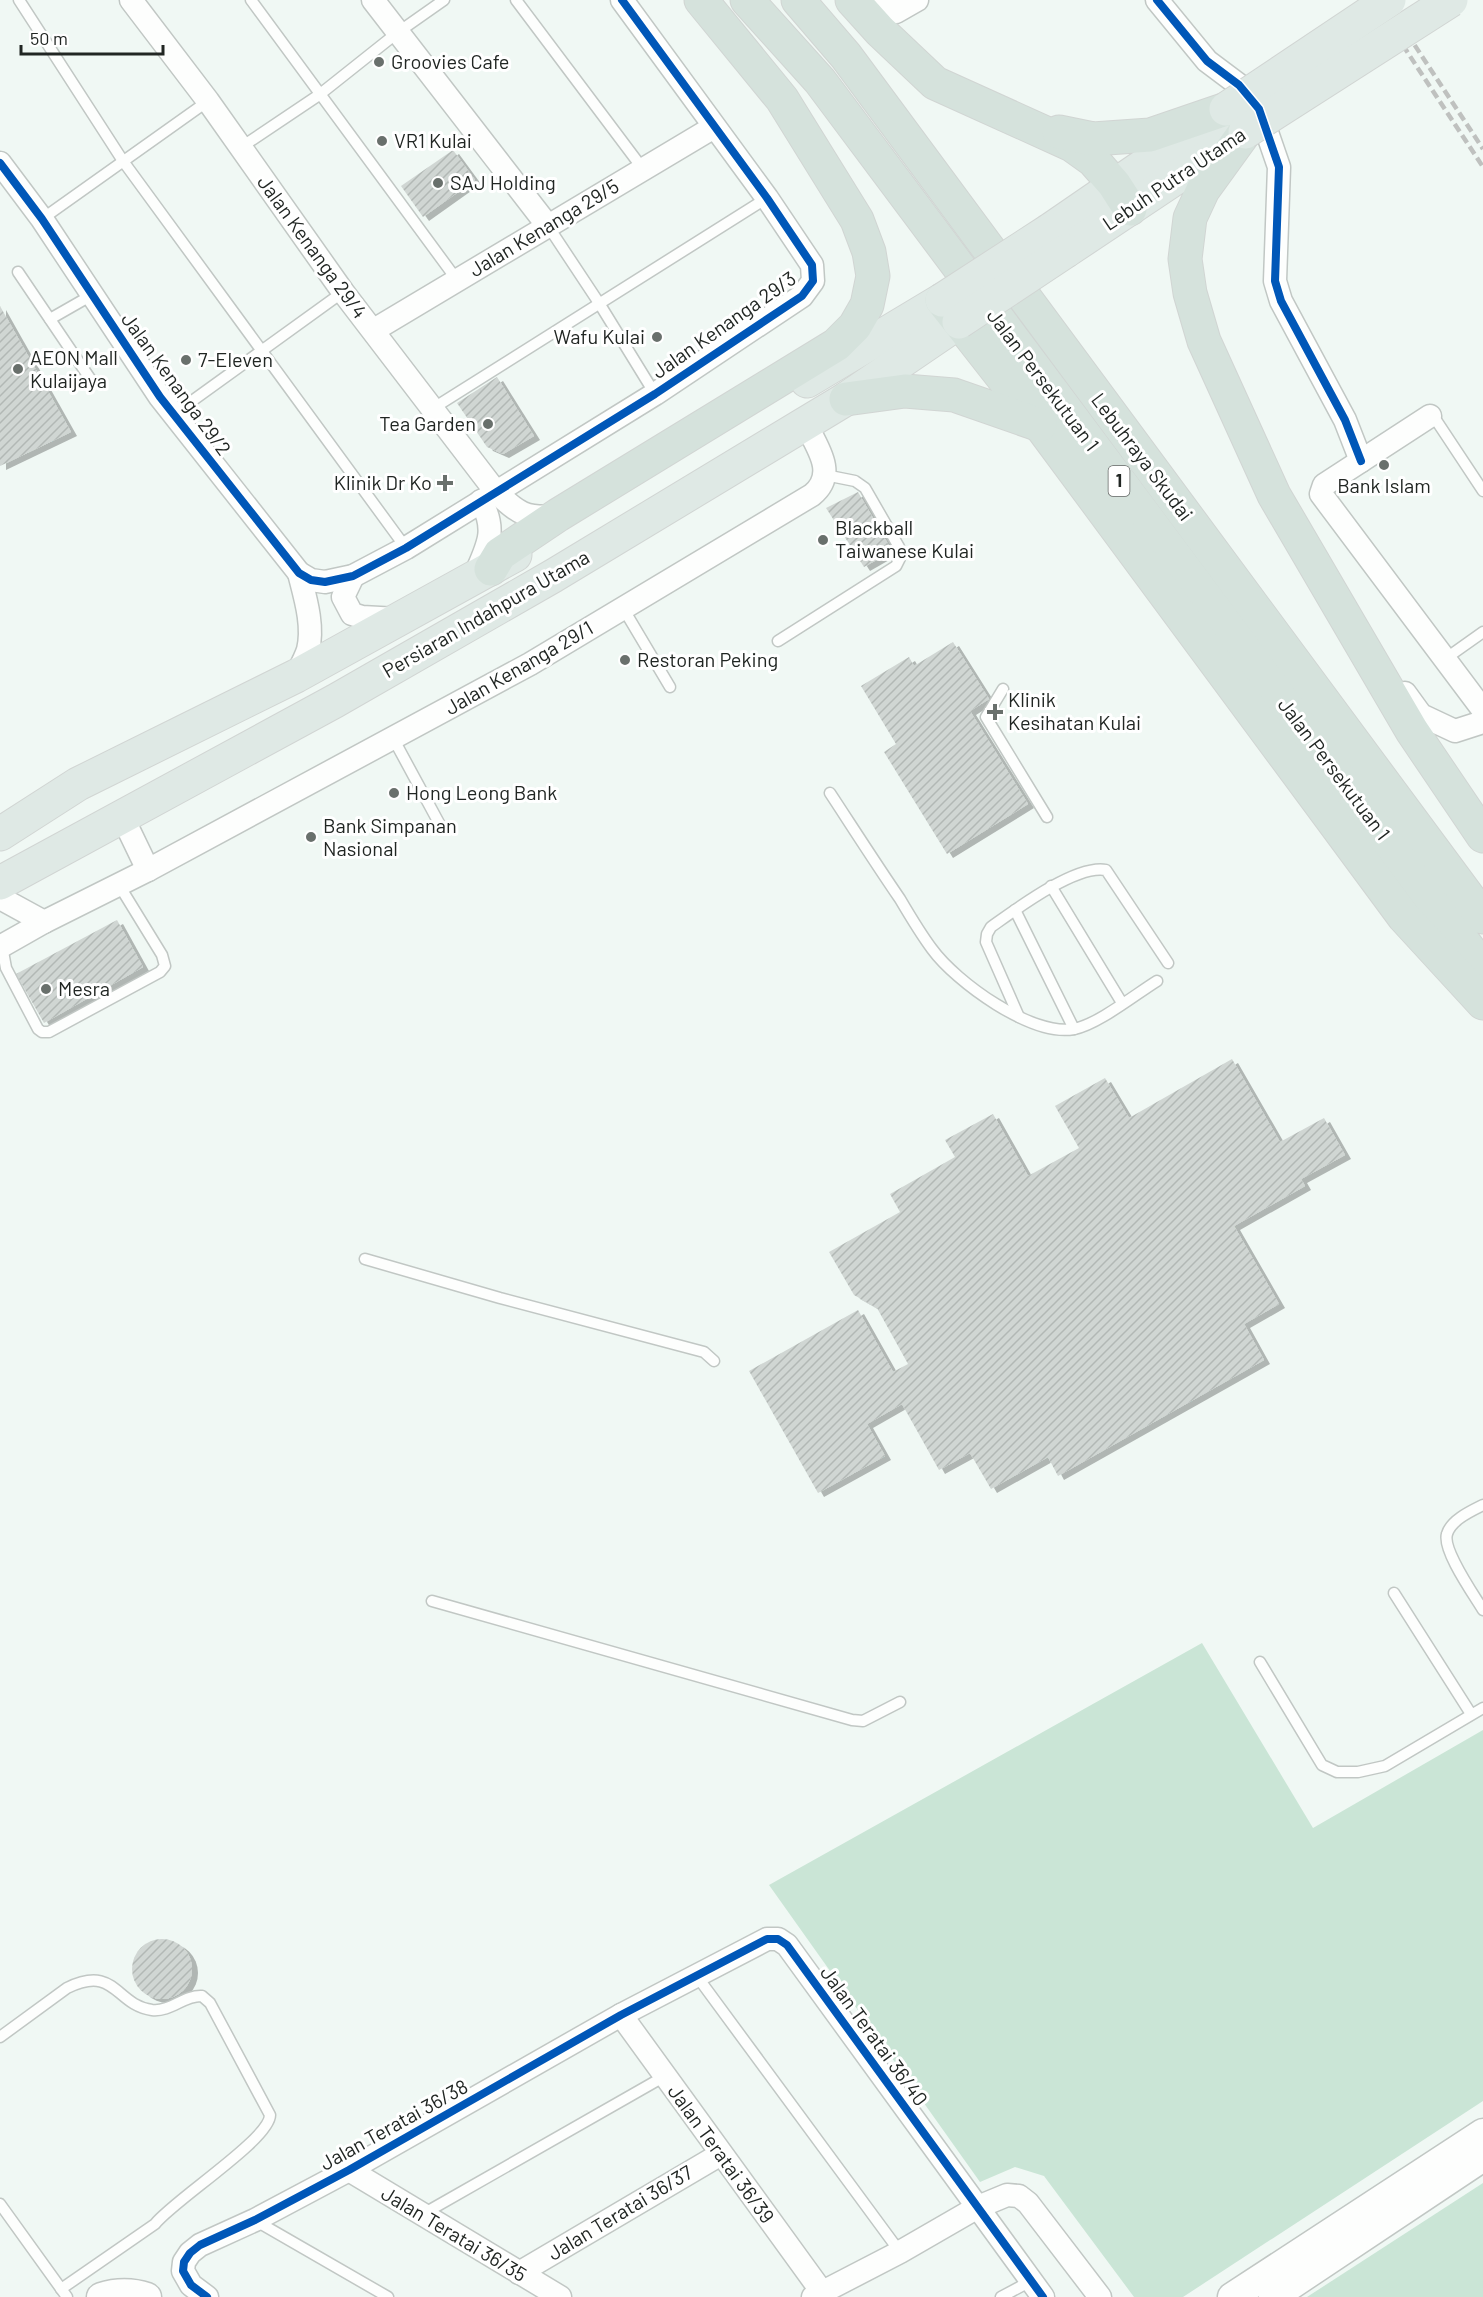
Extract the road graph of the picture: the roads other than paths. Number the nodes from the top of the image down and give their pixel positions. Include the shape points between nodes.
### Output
1 (19, 0) edge
2 (131, 0) edge
3 (251, 0) edge
4 (373, 0) edge
5 (444, 0) edge
6 (516, 0) edge
7 (622, 0) edge
8 (701, 0) edge
9 (747, 0) edge
10 (798, 0) edge
11 (852, 0) edge
12 (917, 0) edge
13 (1157, 0) edge
14 (1389, 0) edge
15 (1451, 0) edge
16 (885, 4) edge
17 (397, 33) junction
18 (319, 95) junction
19 (207, 101) junction
20 (1236, 121) junction
21 (1028, 125) junction
22 (714, 127) junction
23 (240, 148) junction
24 (123, 161) junction
25 (0, 163) edge
26 (643, 169) junction
27 (1122, 196) junction
28 (767, 198) junction
29 (42, 219) junction
30 (548, 226) junction
31 (18, 272) dead end
32 (457, 280) junction
33 (343, 292) junction
34 (92, 295) junction
35 (599, 303) junction
36 (950, 311) junction
37 (50, 319) junction
38 (374, 330) junction
39 (262, 350) junction
40 (91, 380) dead end
41 (655, 394) junction
42 (846, 399) junction
43 (432, 409) junction
44 (174, 414) junction
45 (1430, 416) joint
46 (805, 423) junction
47 (1040, 425) junction
48 (1361, 460) junction
49 (825, 475) junction
50 (1483, 491) edge
51 (489, 496) junction
52 (558, 515) junction
53 (406, 548) junction
54 (1317, 566) junction
55 (299, 573) junction
56 (482, 574) junction
57 (353, 576) junction
58 (623, 608) junction
59 (401, 620) junction
60 (1483, 632) edge
61 (778, 641) dead end
62 (1445, 659) junction
63 (296, 676) junction
64 (670, 687) dead end
65 (1003, 688) dead end
66 (1483, 710) edge
67 (1483, 722) edge
68 (393, 738) junction
69 (830, 793) dead end
70 (122, 816) junction
71 (1047, 817) dead end
72 (439, 823) dead end
73 (0, 834) edge
74 (1483, 836) edge
75 (148, 870) junction
76 (0, 883) edge
77 (119, 885) junction
78 (1051, 886) junction
79 (0, 898) edge
80 (1014, 910) junction
81 (1483, 916) edge
82 (44, 922) junction
83 (1, 947) edge
84 (1168, 963) dead end
85 (1483, 968) edge
86 (1157, 981) dead end
87 (1122, 1003) junction
88 (1483, 1003) edge
89 (1020, 1018) junction
90 (1074, 1029) junction
91 (365, 1259) dead end
92 (714, 1361) dead end
93 (1483, 1505) edge
94 (1394, 1593) dead end
95 (432, 1601) dead end
96 (1483, 1610) edge
97 (1260, 1662) dead end
98 (900, 1702) dead end
99 (1483, 1707) edge
100 (1471, 1714) junction
101 (696, 1975) junction
102 (621, 2015) junction
103 (0, 2037) edge
104 (665, 2076) junction
105 (1483, 2133) edge
106 (721, 2154) junction
107 (1483, 2157) edge
108 (349, 2170) junction
109 (0, 2204) edge
110 (978, 2207) junction
111 (422, 2214) junction
112 (255, 2220) junction
113 (900, 2252) junction
114 (519, 2273) junction
115 (1037, 2289) edge
116 (64, 2293) edge
117 (552, 2295) edge
118 (817, 2295) edge
119 (101, 2297) edge
120 (147, 2297) edge
121 (207, 2297) edge
122 (388, 2297) edge
123 (1001, 2297) edge
124 (1100, 2297) edge
125 (1232, 2297) edge
126 (1273, 2297) edge

1 - 24 lane
2 - 19 street, Jalan Kenanga 29/4
3 - 18 lane
4 - 17 street
5 - 17 lane
6 - 26 lane
7 - 22 street, Jalan Kenanga 29/3
8 - 52 highway via 782,99 857,220 873,276 867,305 855,327 836,345
9 - 85 highway, Jalan Persekutuan 1 / 1 via 820,81
10 - 81 highway, Lebuhraya Skudai / 1 via 860,75
11 - 21 highway via 935,83
12 - 16 street via 896,12
13 - 48 street via 1207,61 1239,85 1259,110 1279,166 1275,281 1281,301 1345,420
14 - 20 main road, Lebuh Putra Utama, bridge
15 - 20 main road, Lebuh Putra Utama, bridge
17 - 18 lane
17 - 30 street
18 - 23 lane
18 - 32 lane
19 - 23 street, Jalan Kenanga 29/4
19 - 24 lane
20 - 21 highway via 1150,135 1093,139
20 - 27 main road, Lebuh Putra Utama
20 - 54 highway via 1190,218 1185,259 1190,293 1204,341 1274,495
21 - 27 highway via 1072,145 1093,160
22 - 26 street, Jalan Kenanga 29/5
22 - 28 street, Jalan Kenanga 29/3
23 - 33 street, Jalan Kenanga 29/4
24 - 29 lane
24 - 39 lane
25 - 29 street, Jalan Kenanga 29/2
26 - 30 street, Jalan Kenanga 29/5
27 - 36 main road, Lebuh Putra Utama, bridge
28 - 35 lane
28 - 41 street, Jalan Kenanga 29/3 via 812,265 813,281 802,296
29 - 34 street, Jalan Kenanga 29/2
30 - 32 street, Jalan Kenanga 29/5
30 - 35 lane
31 - 37 lane
32 - 38 street, Jalan Kenanga 29/5
33 - 38 street, Jalan Kenanga 29/4
33 - 39 lane
34 - 37 lane
34 - 44 street, Jalan Kenanga 29/2
35 - 41 lane
35 - 43 lane
36 - 42 main road, Persiaran Indahpura Utama
36 - 47 highway
36 - 56 main road, Persiaran Indahpura Utama
37 - 40 lane
38 - 43 street, Jalan Kenanga 29/4
39 - 44 lane
39 - 53 lane
41 - 51 street, Jalan Kenanga 29/3
42 - 46 main road, Persiaran Indahpura Utama
42 - 47 highway via 905,391 954,395
43 - 51 street, Jalan Kenanga 29/4
44 - 55 street, Jalan Kenanga 29/2
45 - 48 street
45 - 50 lane
46 - 49 street via 823,459
46 - 70 main road, Persiaran Indahpura Utama via 533,588
47 - 88 highway via 1404,917
48 - 62 street via 1324,485 1321,494
49 - 58 street, Jalan Kenanga 29/1 via 812,495
49 - 61 lane via 855,481 865,488 899,548 900,558 896,566
51 - 52 street via 537,518
51 - 53 street, Jalan Kenanga 29/3
51 - 56 street via 490,533
52 - 56 highway via 500,554
53 - 57 street, Jalan Kenanga 29/3
54 - 67 street via 1420,715 1455,731
54 - 74 highway via 1412,731
55 - 57 street via 325,582
55 - 63 street via 310,635 308,651
56 - 59 main road, Persiaran Indahpura Utama
57 - 59 street via 343,597 352,614
58 - 64 lane
58 - 68 street, Jalan Kenanga 29/1
59 - 63 main road, Persiaran Indahpura Utama
60 - 62 lane
62 - 66 street
63 - 73 main road, Persiaran Indahpura Utama via 78,784
65 - 71 lane via 986,717
68 - 72 lane
68 - 75 street, Jalan Kenanga 29/1
69 - 89 lane via 933,951 980,993
70 - 75 street
70 - 76 main road, Persiaran Indahpura Utama
75 - 77 street, Jalan Kenanga 29/1
77 - 82 street, Jalan Kenanga 29/1
77 - 83 lane via 165,966 48,1032 38,1029 6,968
78 - 80 lane
78 - 84 lane via 1094,869 1106,870
78 - 87 lane
79 - 82 street
80 - 89 lane via 991,927 986,942
80 - 90 lane
82 - 83 street, Jalan Kenanga 29/1
86 - 87 lane
87 - 90 lane
89 - 90 lane via 1043,1027
91 - 92 lane via 704,1352
93 - 96 lane via 1466,1514 1446,1535 1447,1547
94 - 100 lane
95 - 98 lane via 852,1720 863,1721
97 - 100 lane via 1322,1765 1337,1772 1385,1766
99 - 100 lane
101 - 102 street, Jalan Teratai 36/40
101 - 110 street, Jalan Teratai 36/40 via 767,1939 778,1939 787,1945
101 - 113 lane
102 - 104 street, Jalan Teratai 36/39
102 - 108 street, Jalan Teratai 36/38
103 - 116 lane via 66,1988 91,1980 104,1982 142,2008 154,2010 202,1996 210,2003 270,2115 266,2128 209,2179
104 - 106 street, Jalan Teratai 36/39
104 - 111 lane
105 - 125 street
106 - 114 street, Jalan Teratai 36/37
106 - 118 street, Jalan Teratai 36/39
107 - 126 street
108 - 111 street, Jalan Teratai 36/35
108 - 112 street, Jalan Teratai 36/38
109 - 116 lane
110 - 113 street
110 - 115 street, Jalan Teratai 36/40
110 - 124 street via 1007,2195 1028,2203
111 - 114 street, Jalan Teratai 36/35
112 - 121 street, Jalan Teratai 36/38 via 200,2245 184,2262 183,2271 190,2285
112 - 122 lane
113 - 118 street
114 - 117 street, Jalan Teratai 36/35
115 - 123 lane
119 - 120 street via 121,2293

